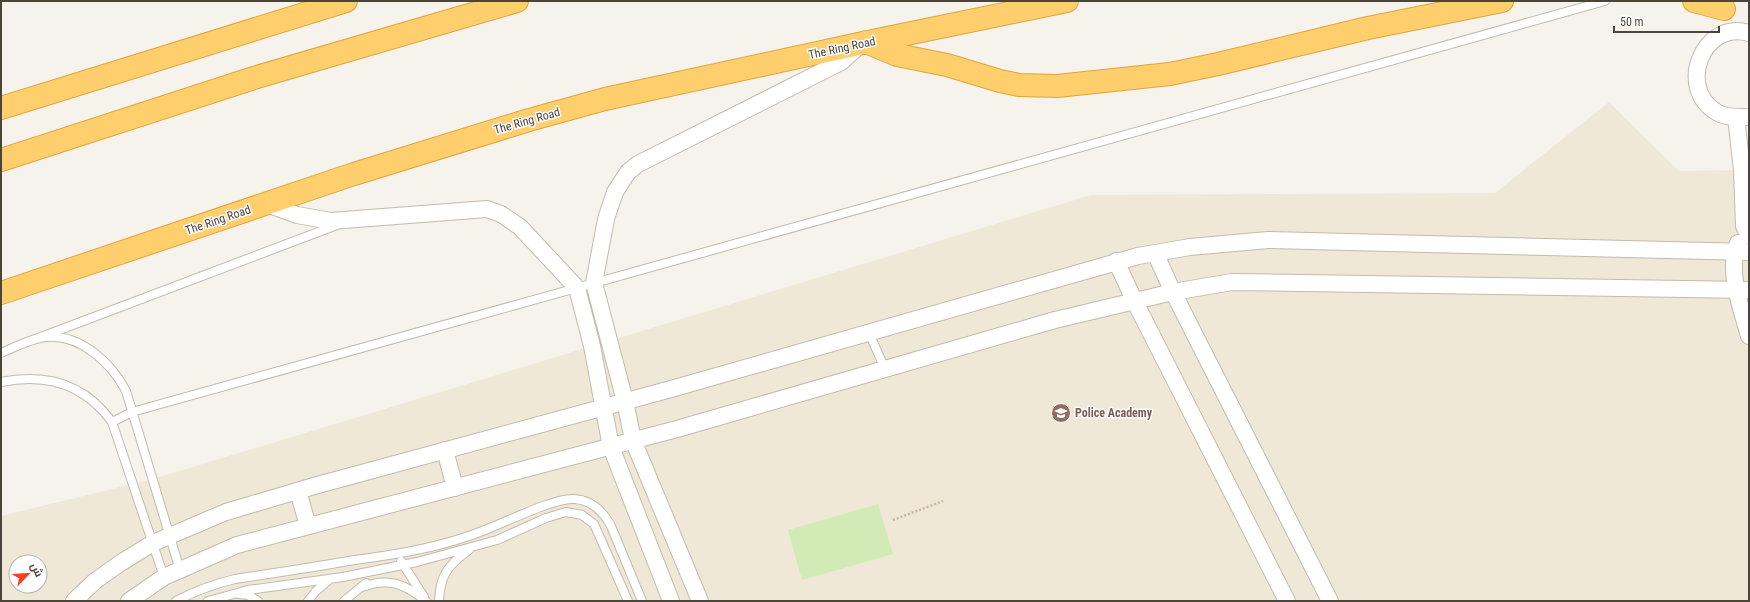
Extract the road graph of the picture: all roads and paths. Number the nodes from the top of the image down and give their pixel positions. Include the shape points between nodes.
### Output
1 (346, 1) edge
2 (517, 1) edge
3 (1067, 1) edge
4 (1502, 1) edge
5 (1604, 1) edge
6 (1694, 1) edge
7 (1724, 5) edge
8 (1749, 33) edge
9 (1723, 35) junction
10 (865, 43) junction
11 (1, 108) edge
12 (1743, 117) edge
13 (1, 160) edge
14 (267, 204) junction
15 (351, 219) junction
16 (1747, 231) edge
17 (1742, 252) edge
18 (1155, 253) junction
19 (1116, 261) junction
20 (594, 283) junction
21 (577, 288) junction
22 (1742, 290) edge
23 (1173, 292) junction
24 (1, 293) edge
25 (1134, 300) junction
26 (869, 333) junction
27 (1749, 336) edge
28 (33, 340) junction
29 (1, 353) edge
30 (885, 369) junction
31 (1, 382) edge
32 (625, 401) junction
33 (604, 406) junction
34 (132, 412) junction
35 (112, 422) junction
36 (633, 440) junction
37 (611, 447) junction
38 (445, 450) junction
39 (454, 488) junction
40 (298, 491) junction
41 (943, 501) dead end
42 (893, 520) dead end
43 (308, 526) junction
44 (169, 535) junction
45 (153, 543) junction
46 (475, 547) junction
47 (397, 554) junction
48 (404, 564) junction
49 (386, 568) junction
50 (180, 570) junction
51 (164, 577) junction
52 (331, 579) junction
53 (362, 587) junction
54 (233, 594) junction
55 (74, 601) edge
56 (129, 601) edge
57 (176, 601) edge
58 (208, 601) edge
59 (258, 601) edge
60 (308, 601) edge
61 (344, 601) edge
62 (426, 601) edge
63 (440, 601) edge
64 (628, 601) edge
65 (642, 601) edge
66 (672, 601) edge
67 (700, 601) edge
68 (1287, 601) edge
69 (1330, 601) edge

1 - 11 highway
2 - 13 highway via 257,77
3 - 10 highway, The Ring Road
4 - 10 highway via 1368,28 1170,74 1057,86 1019,85 1000,81 947,65 897,55
5 - 20 lane
6 - 7 highway
7 - 9 street
8 - 9 street via 1734,32
9 - 12 street via 1707,46 1697,63 1696,83 1704,101 1719,114
10 - 14 highway, The Ring Road via 598,101 454,142
10 - 20 street via 841,62 638,164 628,172 615,192 606,219
12 - 16 street via 1742,170
14 - 15 street via 313,219
14 - 24 highway, The Ring Road
15 - 21 street via 487,209 501,214 520,227
15 - 28 lane
16 - 17 street
17 - 18 street via 1268,240
17 - 22 street
18 - 19 street
18 - 23 street
19 - 25 street
19 - 26 street
20 - 21 lane
20 - 32 street
21 - 33 street
21 - 34 lane
22 - 23 street via 1232,282
22 - 27 street
23 - 25 street
23 - 69 street
25 - 30 street
25 - 68 street
26 - 30 lane
26 - 32 street
28 - 29 lane
28 - 34 lane via 59,337 99,356 119,378
30 - 36 street
31 - 35 lane via 33,378 66,384 93,400
32 - 33 street
32 - 36 street
33 - 37 street
33 - 38 street
34 - 35 lane
34 - 44 lane
35 - 45 lane
36 - 37 street
36 - 67 street
37 - 39 street
37 - 66 street
38 - 39 street
38 - 40 street
39 - 43 street
40 - 43 street
40 - 44 street via 226,512
41 - 42 path
43 - 50 street via 237,545
44 - 45 street
44 - 50 lane
45 - 51 lane
45 - 55 street via 111,570
46 - 48 lane
46 - 63 lane via 459,557 443,576
46 - 64 lane via 555,514 566,512 582,515 594,524 600,533
47 - 48 lane
47 - 57 lane via 234,579 195,591
47 - 65 lane via 450,542 553,502 574,499 591,504 605,515
48 - 49 lane
48 - 62 lane
49 - 52 lane
49 - 53 lane
50 - 51 street
51 - 56 street
52 - 54 lane
52 - 60 lane
53 - 61 lane
53 - 62 lane via 376,582 394,582
54 - 58 lane
54 - 59 lane via 248,595

